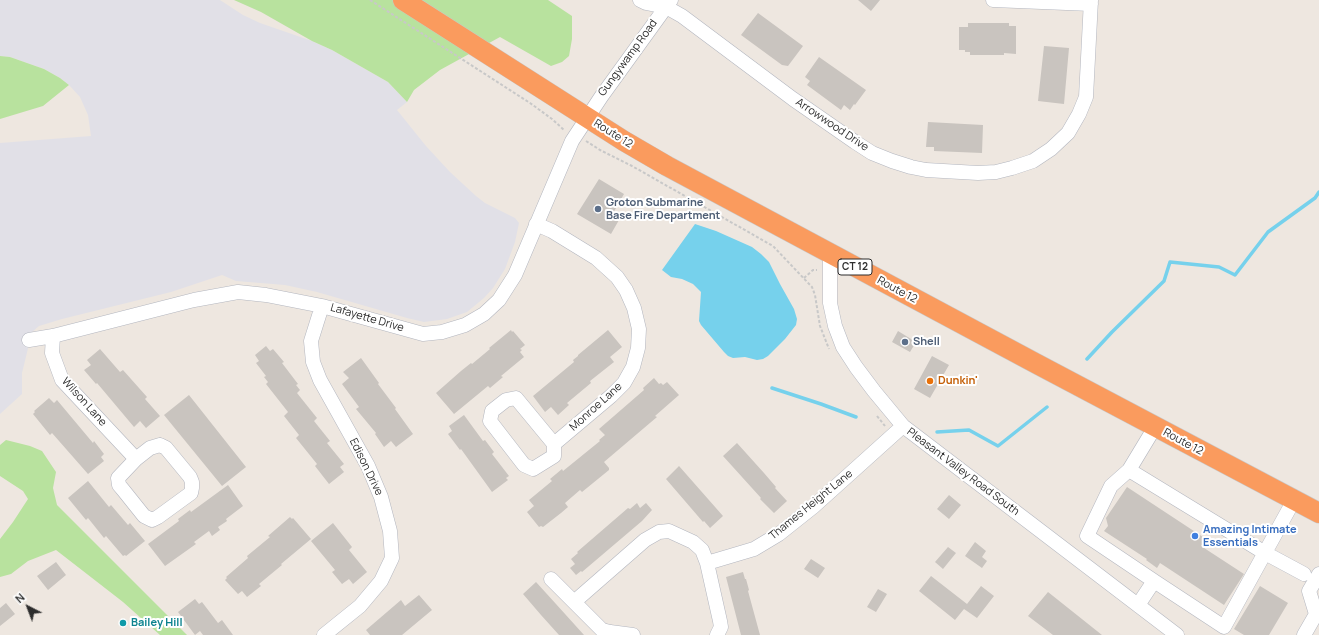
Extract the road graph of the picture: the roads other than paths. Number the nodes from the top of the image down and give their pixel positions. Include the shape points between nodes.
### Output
1 (403, 0) edge
2 (640, 0) edge
3 (993, 0) edge
4 (1091, 2) edge
5 (668, 3) edge
6 (587, 117) junction
7 (536, 224) junction
8 (830, 254) junction
9 (322, 306) junction
10 (53, 336) junction
11 (29, 340) dead end
12 (903, 426) junction
13 (1156, 427) junction
14 (554, 444) junction
15 (136, 459) junction
16 (1129, 470) junction
17 (1294, 500) junction
18 (1319, 513) edge
19 (1265, 553) junction
20 (707, 562) junction
21 (1304, 574) dead end
22 (1319, 574) edge
23 (551, 579) dead end
24 (1154, 581) junction
25 (574, 602) junction
26 (1138, 605) junction
27 (1318, 613) edge
28 (1226, 630) edge
29 (324, 635) edge
30 (633, 635) edge
31 (717, 635) edge
32 (1177, 635) edge
33 (1304, 635) edge

1 - 6 highway, Route 12 / CT 12
2 - 5 street via 646,3
3 - 4 street
4 - 5 street, Arrowwood Drive via 1086,97 1068,133 1033,161 996,172 978,173 926,170 892,162 872,153 793,99
5 - 6 street, Gungywamp Road
6 - 7 street, Lafayette Drive via 572,141
6 - 8 highway, Route 12 / CT 12 via 667,166
7 - 9 street, Lafayette Drive via 515,275 499,300 484,314 465,326 423,334
7 - 14 street, Monroe Lane via 596,258 616,277 626,290 634,308 639,329 633,367 624,383
8 - 12 street, Pleasant Valley Road South via 830,303 843,347
8 - 13 highway, Route 12 / CT 12
9 - 10 street, Lafayette Drive via 238,292 194,300
9 - 29 street, Edison Drive via 311,341 313,362 320,380 368,466 381,497 390,531 392,558 381,581 360,606
10 - 11 street, Lafayette Drive
10 - 15 street, Wilson Lane via 52,353 62,380
12 - 20 street, Thames Height Lane via 779,534 754,549
12 - 26 street, Pleasant Valley Road South
13 - 16 street
13 - 17 highway, Route 12 / CT 12
14 - 14 street, Monroe Lane via 516,398 506,400 492,411 490,421 524,465 533,469 554,456
15 - 15 street via 118,478 119,485 144,516 152,520 191,493 190,477 166,448 155,446
16 - 19 street
16 - 24 street via 1111,486 1087,536
17 - 18 highway, Route 12 / CT 12
17 - 19 street
19 - 21 street
19 - 28 street via 1224,627
20 - 25 street via 702,550 693,542 669,531 659,532 645,540
20 - 31 street via 720,621
22 - 27 street via 1309,591
23 - 25 street
24 - 26 street
24 - 28 street
25 - 30 street via 602,630
26 - 32 street, Pleasant Valley Road South
27 - 33 street

